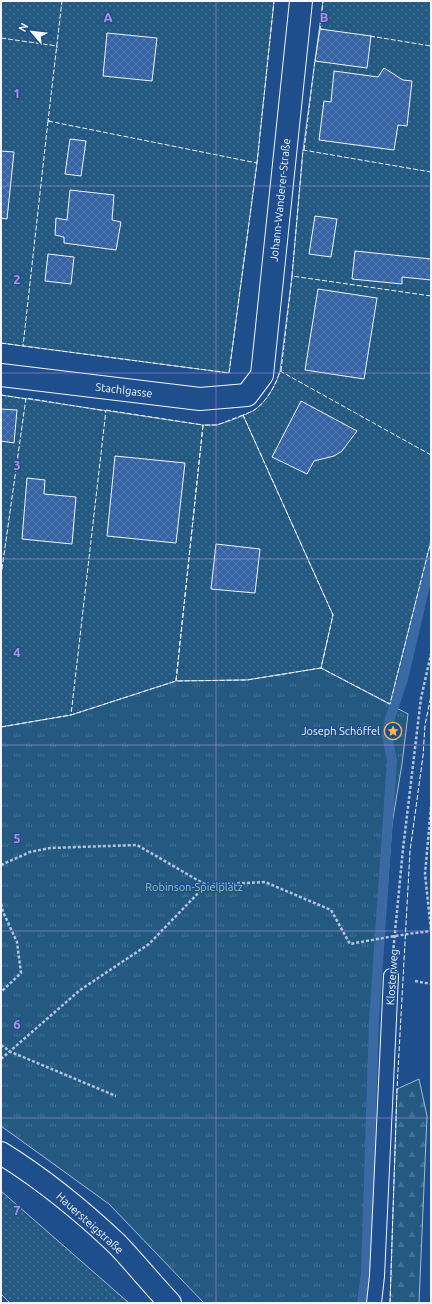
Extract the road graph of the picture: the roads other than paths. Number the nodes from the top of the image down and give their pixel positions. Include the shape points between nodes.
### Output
1 (301, 1) edge
2 (1, 375) edge
3 (247, 395) joint
4 (392, 976) road end
5 (1, 1153) edge
6 (170, 1303) edge
7 (374, 1303) edge

1 - 3 street, Johann-Wanderer-Straße via 262,375
2 - 3 street, Stachlgasse via 200,399
4 - 7 lane, Klosterweg
5 - 6 street, Hauersteigstraße via 48,1185 117,1245

